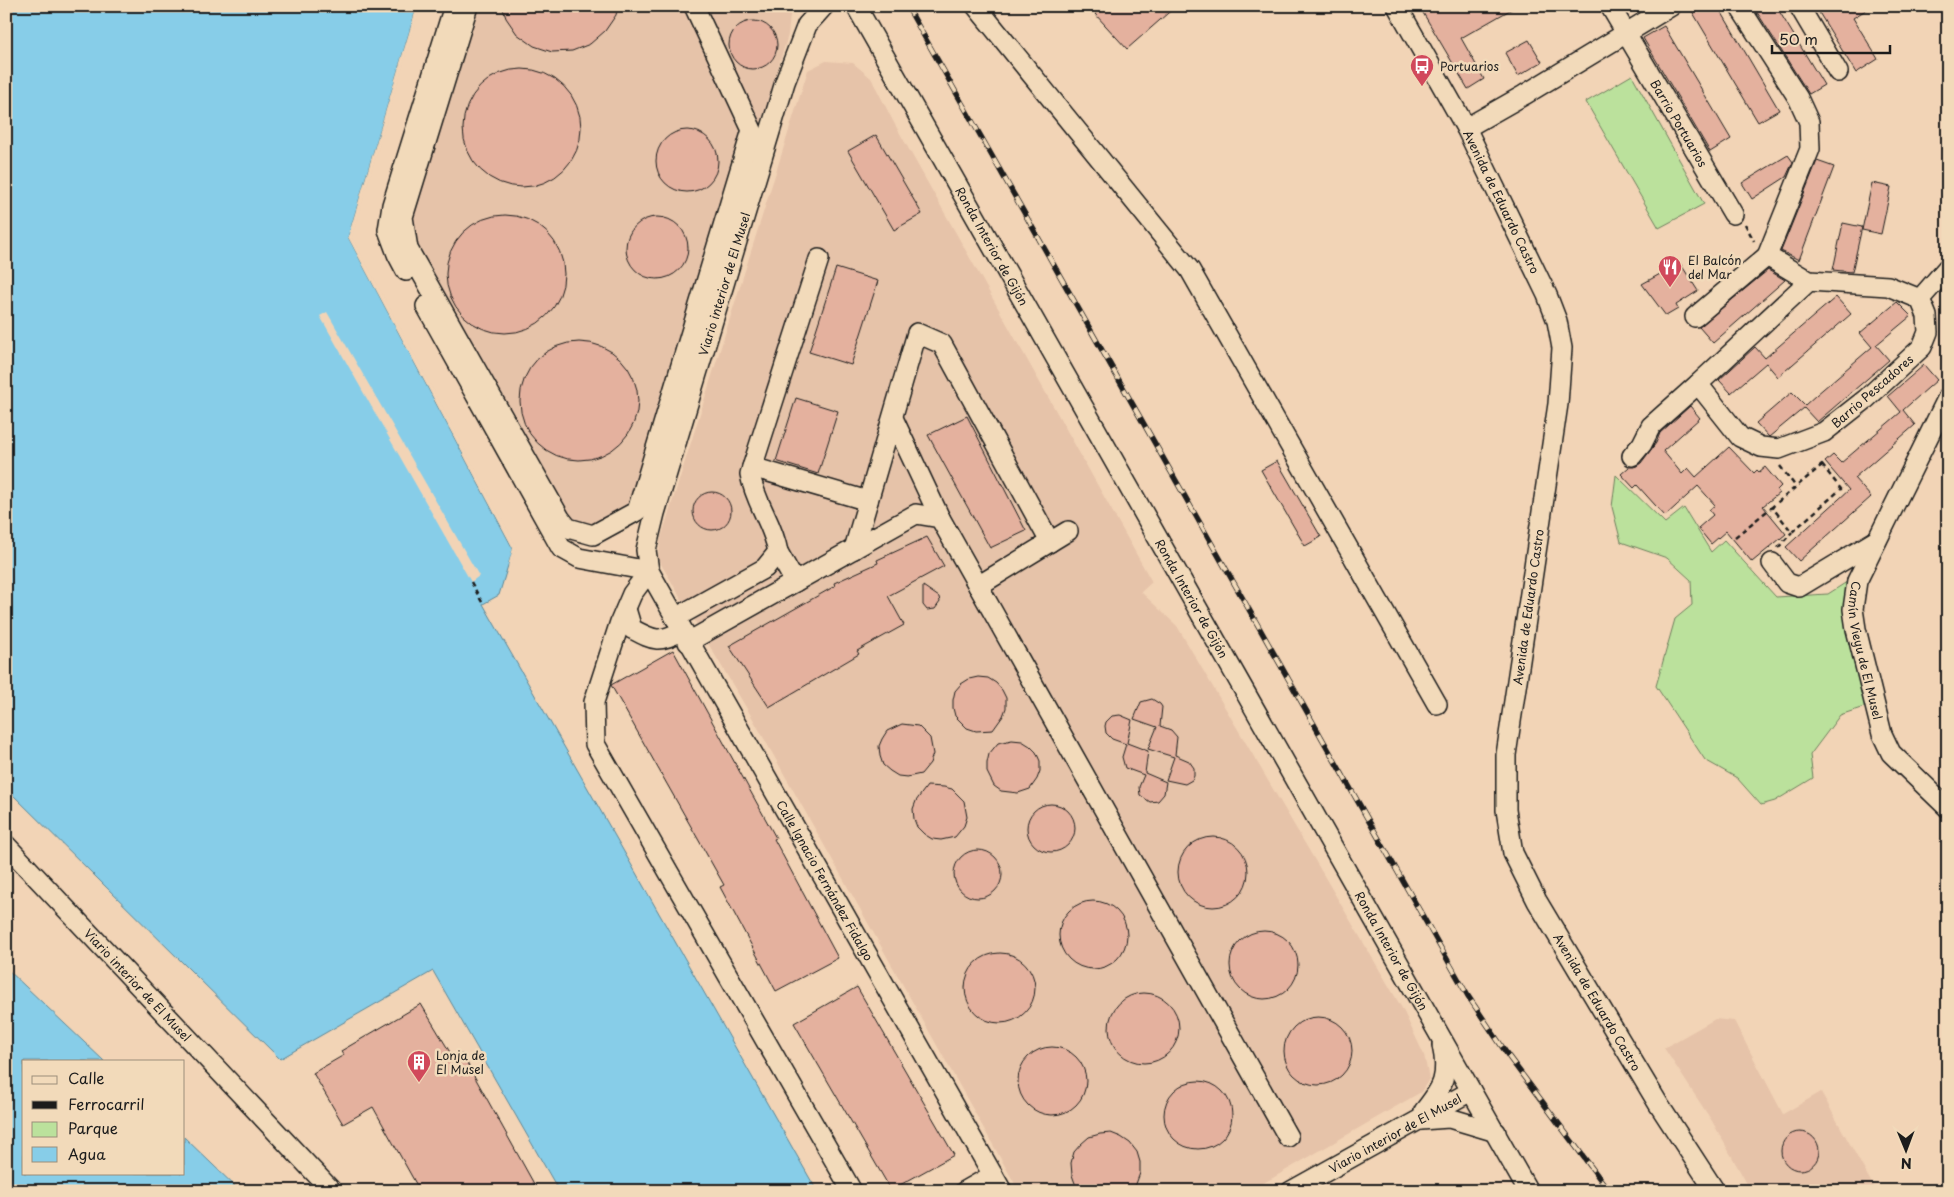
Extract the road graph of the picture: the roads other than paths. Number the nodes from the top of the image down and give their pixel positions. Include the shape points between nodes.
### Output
1 (454, 6) edge
2 (468, 6) edge
3 (694, 6) edge
4 (824, 6) edge
5 (856, 6) edge
6 (976, 6) edge
7 (1397, 6) edge
8 (1610, 6) edge
9 (1671, 6) edge
10 (1740, 6) edge
11 (1799, 6) edge
12 (808, 15) edge
13 (1626, 32) junction
14 (1838, 72) dead end
15 (1466, 128) junction
16 (1733, 214) road end
17 (1767, 256) junction
18 (819, 259) dead end
19 (1948, 267) edge
20 (1809, 281) junction
21 (1920, 299) junction
22 (1695, 318) dead end
23 (1698, 384) junction
24 (1948, 397) edge
25 (893, 418) junction
26 (1632, 456) dead end
27 (752, 467) junction
28 (868, 501) junction
29 (940, 518) junction
30 (1068, 531) dead end
31 (1877, 540) junction
32 (1050, 542) junction
33 (854, 549) junction
34 (778, 552) junction
35 (1772, 563) dead end
36 (648, 571) junction
37 (795, 582) junction
38 (978, 586) junction
39 (626, 609) junction
40 (682, 630) junction
41 (1437, 704) dead end
42 (1948, 808) edge
43 (6, 845) edge
44 (1440, 1036) junction
45 (1471, 1091) junction
46 (1417, 1120) junction
47 (1496, 1132) junction
48 (1288, 1137) dead end
49 (997, 1183) edge
50 (332, 1191) edge
51 (852, 1191) edge
52 (964, 1191) edge
53 (1291, 1191) edge
54 (1528, 1191) edge
55 (1715, 1191) edge

1 - 36 street via 392,205 388,230 397,254 561,548 579,558
2 - 3 street via 403,217 408,249 560,518 568,528 592,535 637,510 752,130
4 - 12 street, Viario interior de El Musel
5 - 44 street, Ronda Interior de Gijón
6 - 41 street via 1190,270
7 - 15 street, Avenida de Eduardo Castro
8 - 13 street, Barrio Portuarios
9 - 13 street
10 - 17 street via 1798,98 1809,122 1810,150
11 - 14 street
12 - 36 street, Viario interior de El Musel via 655,513 646,550
13 - 15 street
13 - 16 street, Barrio Portuarios
15 - 55 street, Avenida de Eduardo Castro via 1547,295 1557,321 1562,348 1558,404 1506,755 1506,810 1513,853 1537,901 1659,1105
17 - 20 street
17 - 22 street
18 - 27 street
19 - 21 street
20 - 21 street via 1888,286
20 - 23 street
21 - 23 street, Barrio Pescadores via 1927,316 1928,332 1922,347 1866,399 1824,432 1779,448 1760,447 1740,437
23 - 26 street via 1650,426
24 - 31 street, Camín Vieyu de El Musel
25 - 28 street
25 - 29 street
25 - 32 street via 917,333 942,344
27 - 28 street
27 - 34 street via 753,491 775,535
28 - 33 street
29 - 33 street via 916,514
29 - 38 street
30 - 32 street
31 - 35 street via 1799,588 1787,583
31 - 42 street, Camín Vieyu de El Musel via 1857,581 1854,609 1882,734 1890,753
32 - 38 street
33 - 37 street
34 - 37 street
34 - 40 street via 765,568
36 - 39 street
36 - 40 street, Calle Ignacio Fernández Fidalgo
37 - 40 street
38 - 48 street
39 - 40 street via 632,629 652,639 666,639
39 - 51 street via 594,702 595,744
40 - 49 street, Calle Ignacio Fernández Fidalgo
43 - 50 street, Viario interior de El Musel
44 - 45 street, Ronda Interior de Gijón
44 - 46 street via 1446,1063 1440,1090
45 - 46 street, Viario interior de El Musel
45 - 47 street, Ronda Interior de Gijón
46 - 47 street via 1450,1118
46 - 53 street, Viario interior de El Musel
47 - 54 street, Ronda Interior de Gijón
49 - 52 street

